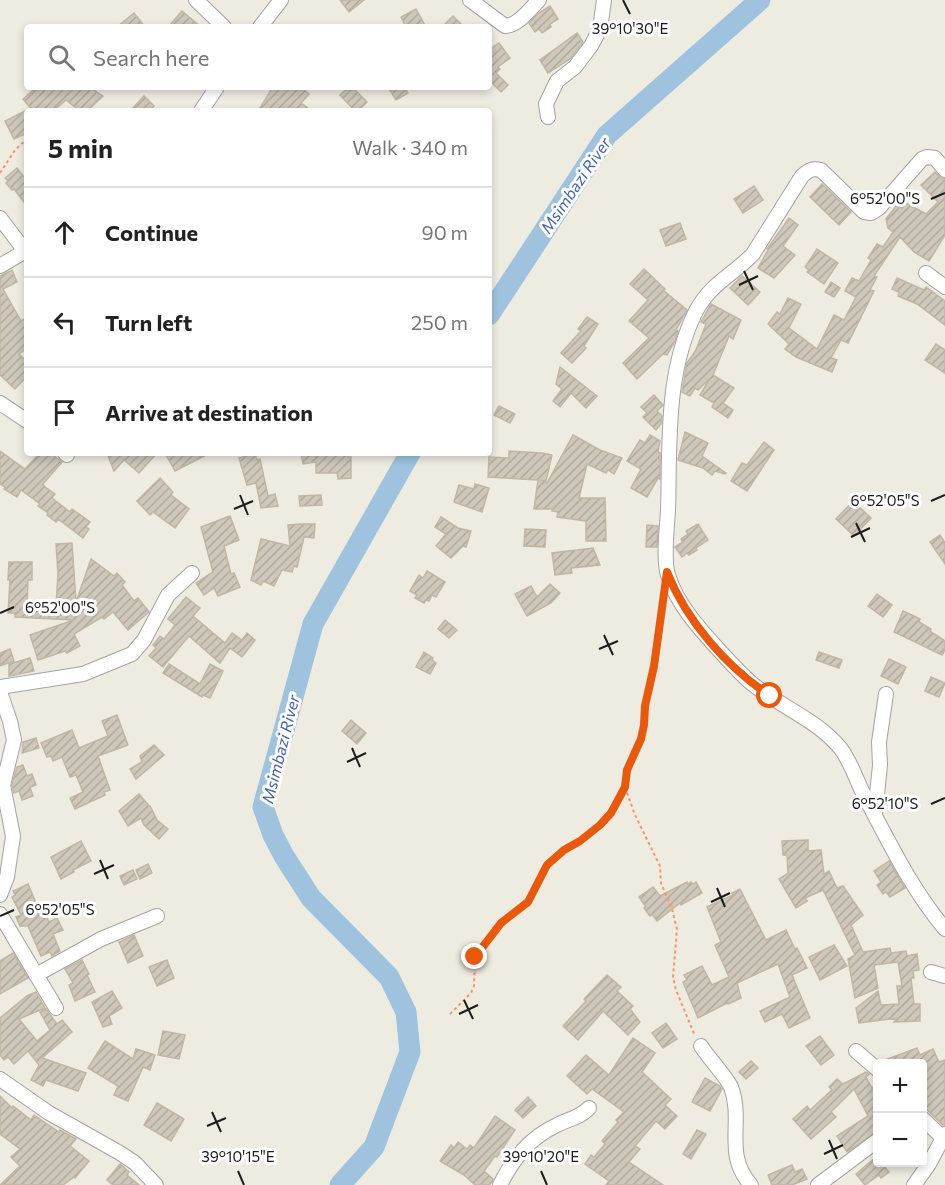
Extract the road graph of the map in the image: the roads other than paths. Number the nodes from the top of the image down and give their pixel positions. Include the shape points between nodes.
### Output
1 (196, 0) edge
2 (281, 0) edge
3 (470, 0) edge
4 (539, 0) edge
5 (604, 0) edge
6 (221, 24) edge
7 (262, 24) edge
8 (216, 90) edge
9 (203, 108) edge
10 (548, 117) dead end
11 (945, 170) edge
12 (0, 218) edge
13 (24, 248) edge
14 (24, 251) edge
15 (0, 266) edge
16 (926, 273) dead end
17 (945, 287) edge
18 (0, 403) edge
19 (24, 419) edge
20 (192, 573) dead end
21 (0, 687) edge
22 (0, 692) edge
23 (886, 694) dead end
24 (875, 816) junction
25 (0, 895) edge
26 (0, 914) edge
27 (157, 916) dead end
28 (945, 929) edge
29 (36, 975) junction
30 (56, 1008) dead end
31 (700, 1046) road end
32 (856, 1051) dead end
33 (873, 1066) edge
34 (0, 1079) edge
35 (589, 1108) dead end
36 (927, 1122) edge
37 (944, 1136) edge
38 (873, 1144) edge
39 (156, 1185) edge
40 (500, 1185) edge
41 (751, 1185) edge
42 (818, 1185) edge
43 (914, 1185) edge

1 - 6 street
2 - 7 street
3 - 4 street via 505,26 518,21
5 - 10 street via 600,29 575,67 558,81 546,104
8 - 9 street
11 - 24 street via 935,158 922,159 871,213 864,212 821,170 808,171 753,254 723,277 696,311 682,346 670,399 667,572 683,607 750,682 829,736 843,751
12 - 13 street
14 - 15 street
16 - 17 street
18 - 19 street
20 - 21 street via 168,595 132,654 83,674
22 - 25 street via 14,740 3,784 13,836
23 - 24 street
24 - 28 street via 924,902
26 - 29 street
27 - 29 street via 101,939
29 - 30 street
31 - 41 street via 731,1086 736,1159
32 - 33 street
34 - 39 street via 135,1163
35 - 40 street via 581,1117 540,1133 511,1163
36 - 37 street
37 - 43 street
38 - 42 street

